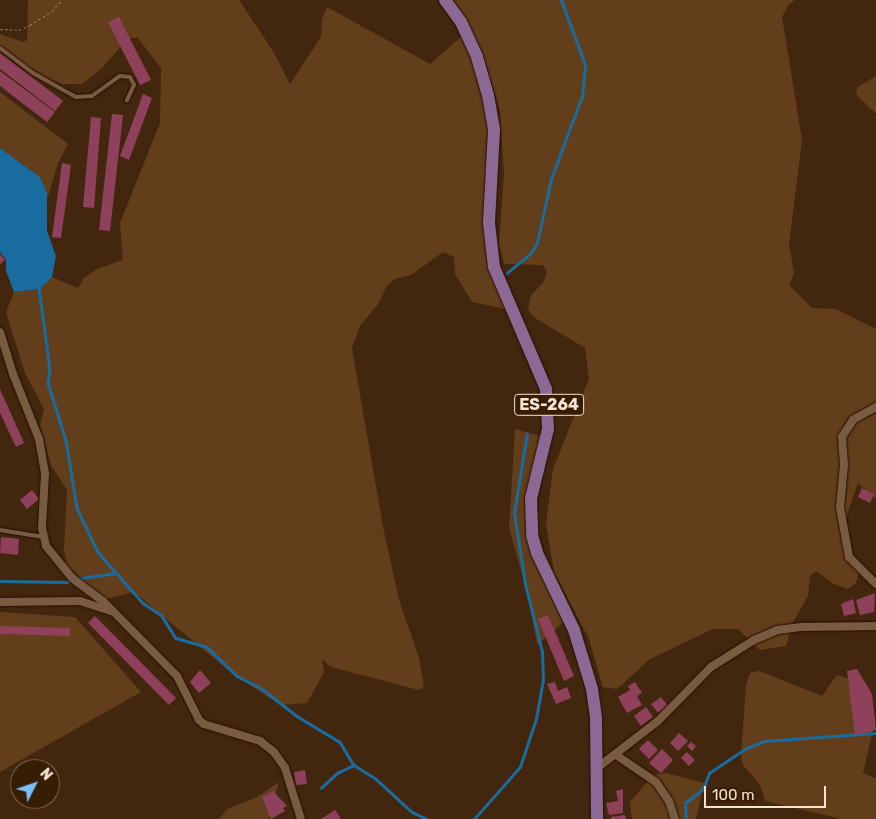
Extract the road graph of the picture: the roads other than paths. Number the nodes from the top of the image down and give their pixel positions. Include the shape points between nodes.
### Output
1 (445, 0) edge
2 (0, 48) edge
3 (126, 100) dead end
4 (0, 332) edge
5 (876, 408) edge
6 (0, 530) edge
7 (43, 536) junction
8 (876, 584) edge
9 (0, 602) edge
10 (114, 612) junction
11 (876, 626) edge
12 (616, 755) junction
13 (597, 768) junction
14 (301, 819) edge
15 (597, 819) edge
16 (675, 819) edge

1 - 13 main road, ES-264 via 462,22 488,95 494,130 488,223 494,267 546,389 548,429 531,498 532,535 584,660 596,719
2 - 3 lane via 76,97 92,96 120,76 130,77 134,85
4 - 7 street via 39,439 45,474
5 - 8 street via 854,420 842,437 844,465 840,507 849,557
6 - 7 lane
7 - 10 street via 52,554 72,578
9 - 10 street via 80,600
10 - 14 street via 177,676 198,720 260,741 274,752 285,768
11 - 12 street via 803,627 777,630 754,640 711,667 658,721
12 - 13 street
12 - 16 street via 656,782 669,801
13 - 15 main road, ES-264

